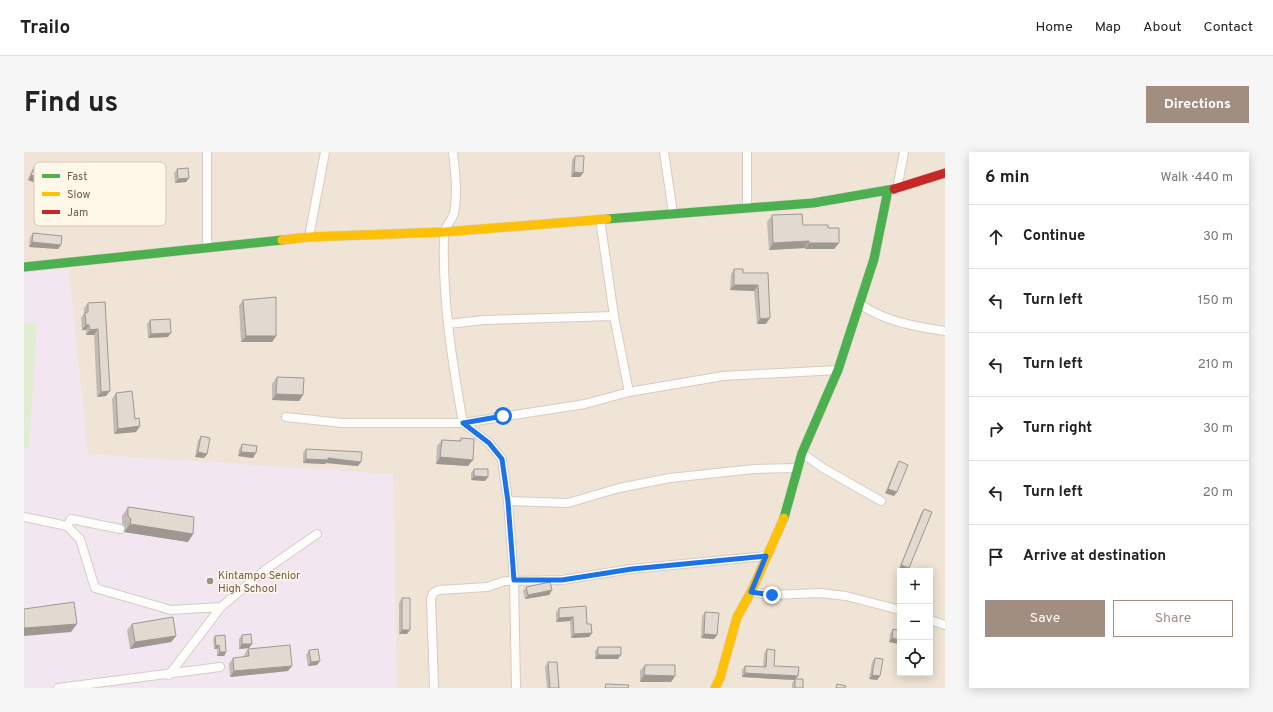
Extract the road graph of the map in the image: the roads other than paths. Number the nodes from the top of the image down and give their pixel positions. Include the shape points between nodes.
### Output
1 (207, 152) edge
2 (325, 152) edge
3 (453, 152) edge
4 (664, 152) edge
5 (747, 152) edge
6 (904, 152) edge
7 (945, 173) edge
8 (893, 190) junction
9 (747, 208) junction
10 (673, 214) junction
11 (600, 219) junction
12 (444, 232) junction
13 (309, 237) junction
14 (207, 247) junction
15 (24, 266) edge
16 (860, 304) junction
17 (614, 316) junction
18 (448, 324) junction
19 (945, 331) edge
20 (838, 370) junction
21 (629, 392) junction
22 (286, 417) dead end
23 (463, 423) junction
24 (802, 453) junction
25 (797, 468) junction
26 (881, 501) dead end
27 (508, 502) junction
28 (24, 517) edge
29 (67, 526) junction
30 (120, 528) dead end
31 (317, 534) dead end
32 (766, 556) junction
33 (514, 580) junction
34 (751, 592) junction
35 (221, 607) junction
36 (897, 609) edge
37 (933, 621) edge
38 (945, 625) edge
39 (220, 667) dead end
40 (168, 675) junction
41 (58, 688) edge
42 (434, 688) edge
43 (516, 688) edge
44 (715, 688) edge

1 - 14 street
2 - 13 street
3 - 12 street via 456,200 452,220
4 - 10 street
5 - 9 street
6 - 8 street
7 - 8 street
8 - 9 street via 813,203
8 - 16 street
9 - 10 street
10 - 11 street
11 - 12 street
11 - 17 street
12 - 13 street
12 - 18 street
13 - 14 street
14 - 15 street
16 - 19 street via 868,311 885,318
16 - 20 street
17 - 18 street via 484,320
17 - 21 street
18 - 23 street
20 - 21 street via 723,376
20 - 24 street
21 - 23 street via 586,404
22 - 23 street via 342,423
23 - 27 street via 489,443 502,459
24 - 25 street
24 - 26 street
25 - 27 street via 754,469 670,478 618,488 568,503
25 - 32 street via 786,513
27 - 33 street
28 - 29 street
29 - 30 street via 71,520
29 - 35 street via 80,539 95,588 171,610
31 - 35 street via 265,570
32 - 33 street via 632,569 562,580
32 - 34 street
33 - 42 street via 487,587 439,590 433,593 431,600
33 - 43 street
34 - 36 street via 772,595 820,593 846,596
34 - 44 street via 737,617
35 - 40 street
37 - 38 street
39 - 40 street
40 - 41 street

